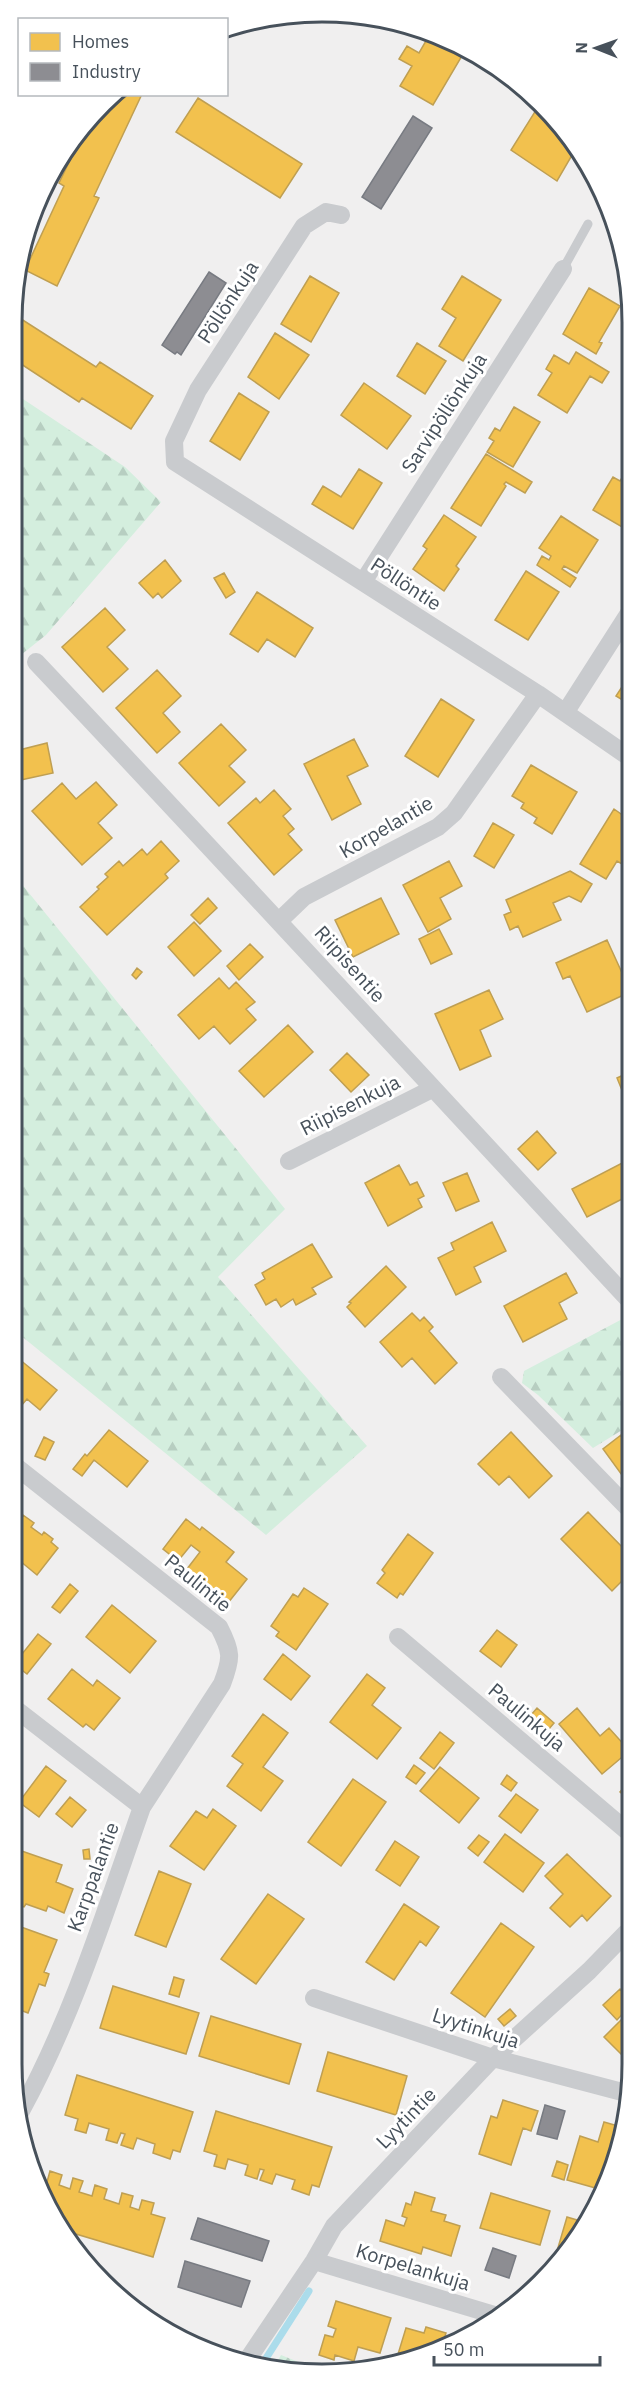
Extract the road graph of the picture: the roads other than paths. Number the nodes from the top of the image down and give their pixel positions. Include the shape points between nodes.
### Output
1 (342, 215) dead end
2 (588, 224) dead end
3 (563, 269) joint
4 (174, 441) joint
5 (363, 582) junction
6 (622, 624) edge
7 (36, 662) dead end
8 (538, 694) junction
9 (565, 713) junction
10 (622, 753) edge
11 (280, 920) junction
12 (432, 1089) junction
13 (289, 1161) dead end
14 (622, 1293) edge
15 (501, 1377) dead end
16 (22, 1471) edge
17 (622, 1502) edge
18 (398, 1637) dead end
19 (22, 1714) edge
20 (142, 1807) junction
21 (622, 1827) edge
22 (622, 1938) edge
23 (314, 1998) dead end
24 (493, 2058) junction
25 (620, 2091) edge
26 (25, 2103) edge
27 (314, 2261) junction
28 (488, 2313) edge
29 (251, 2355) edge

1 - 4 street, Pöllönkuja via 326,212 304,226 198,390
2 - 3 lane
3 - 5 street, Sarvipöllönkuja
4 - 5 street, Pöllöntie via 176,462
5 - 8 street, Pöllöntie
6 - 9 street
7 - 11 street, Riipisentie
8 - 9 street, Pöllöntie
8 - 11 street, Korpelantie via 454,813 438,827 304,897
9 - 10 street, Pöllöntie
11 - 12 street, Riipisentie
12 - 13 street, Riipisenkuja
12 - 14 street, Riipisentie
15 - 17 street
16 - 20 street, Paulintie via 219,1628 229,1646 231,1662 222,1684
18 - 21 street, Paulinkuja
19 - 20 street, Karppalantie
20 - 26 street, Karppalantie via 83,1972
22 - 24 street, Lyytintie
23 - 24 street, Lyytinkuja
24 - 25 street, Lyytinkuja
24 - 27 street, Lyytintie via 334,2226
27 - 28 street, Korpelankuja
27 - 29 street, Lyytintie

